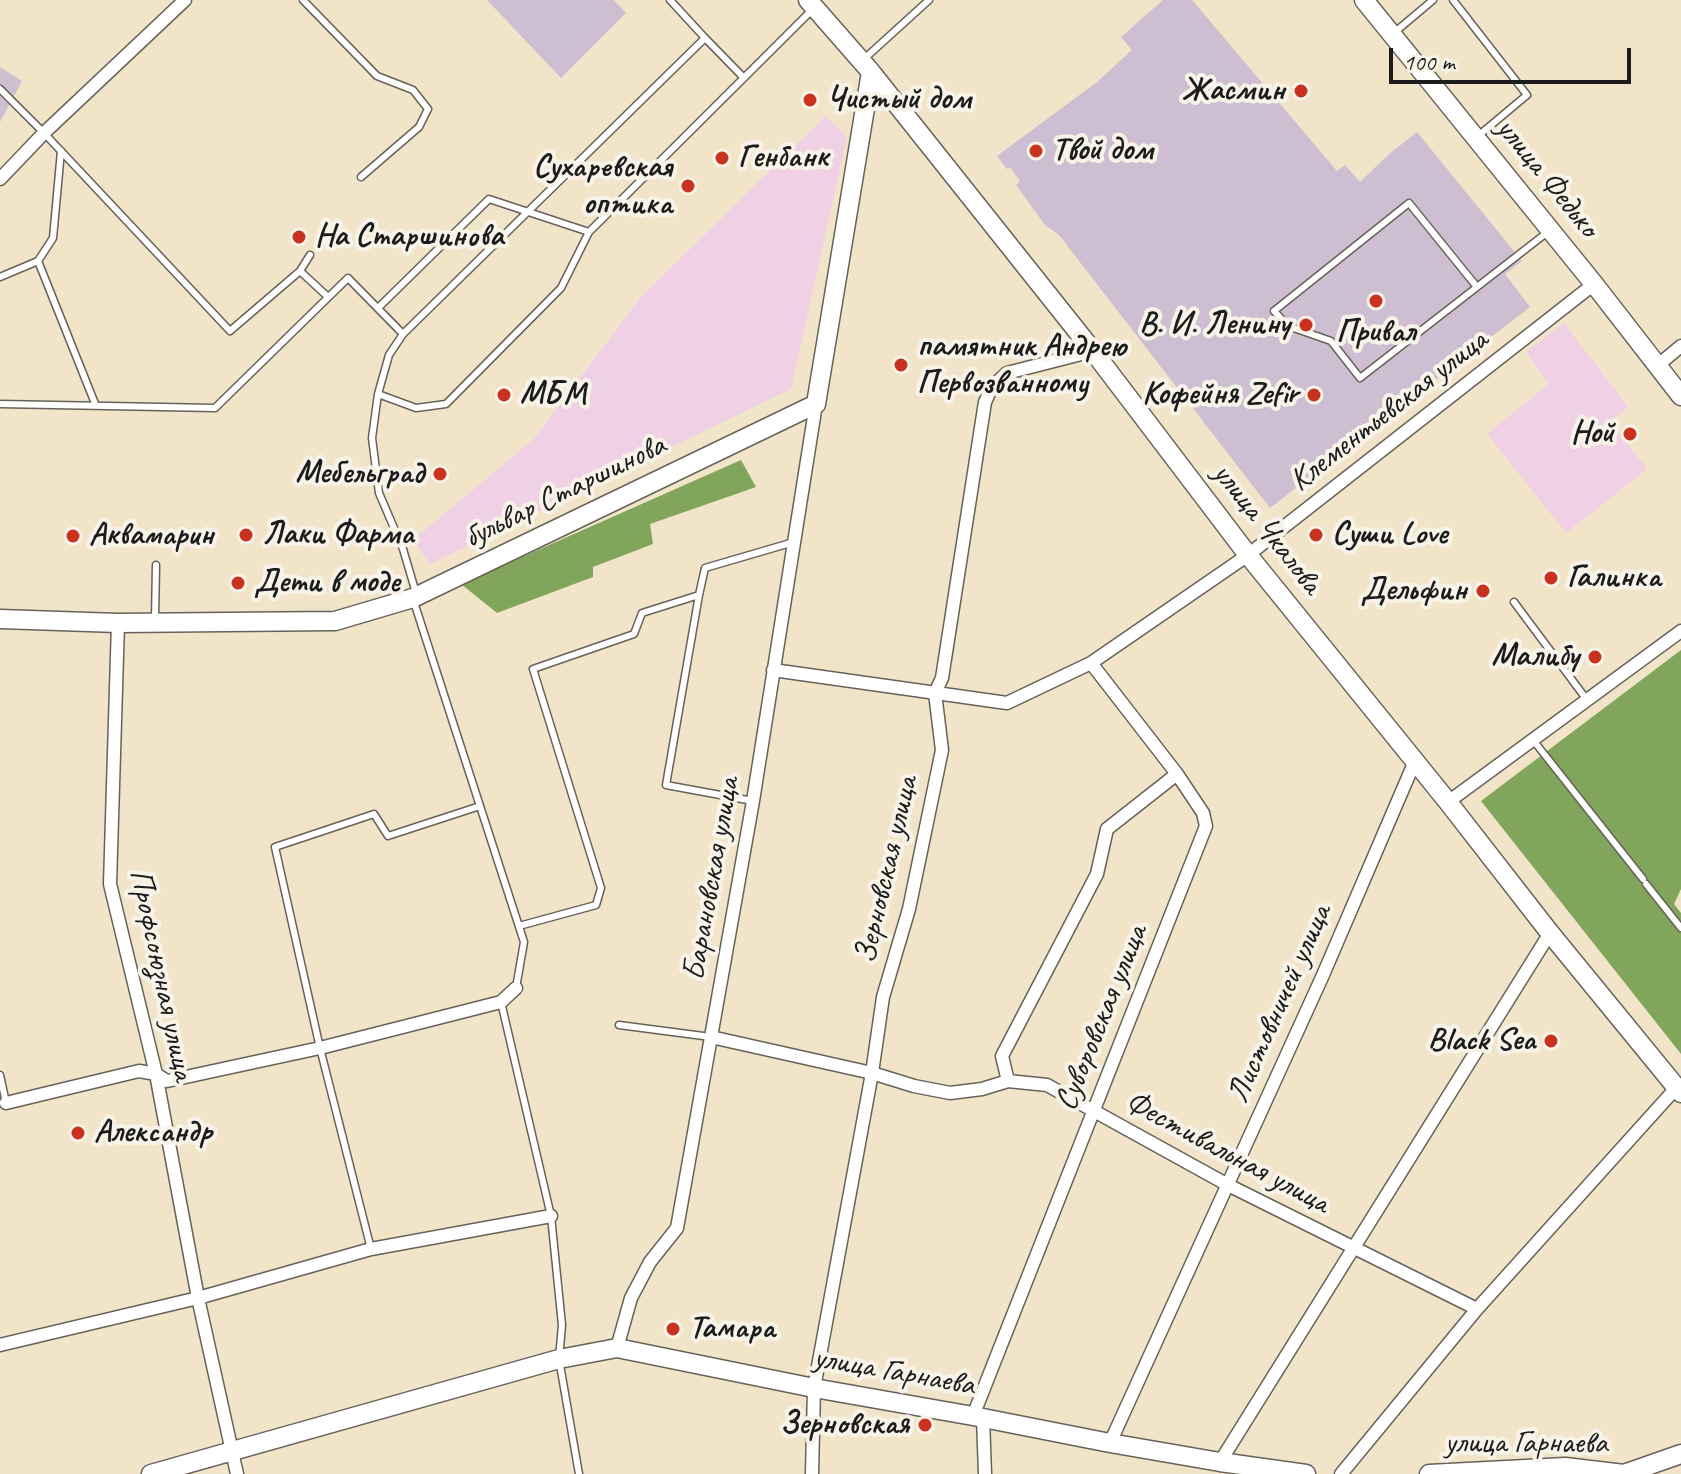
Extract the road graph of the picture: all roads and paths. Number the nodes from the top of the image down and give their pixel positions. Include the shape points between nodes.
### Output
1 (185, 0) edge
2 (303, 0) edge
3 (670, 0) edge
4 (929, 0) edge
5 (1364, 0) edge
6 (1433, 0) edge
7 (1453, 0) edge
8 (811, 4) edge
9 (1392, 35) junction
10 (705, 38) junction
11 (866, 67) junction
12 (744, 78) junction
13 (0, 89) edge
14 (44, 133) junction
15 (1475, 138) junction
16 (61, 151) junction
17 (361, 177) dead end
18 (0, 179) edge
19 (529, 211) junction
20 (1550, 230) junction
21 (589, 232) junction
22 (310, 255) dead end
23 (38, 261) junction
24 (300, 271) junction
25 (0, 277) edge
26 (1594, 284) junction
27 (1477, 287) junction
28 (328, 297) junction
29 (378, 308) junction
30 (403, 334) junction
31 (1681, 346) edge
32 (1093, 351) junction
33 (1657, 366) junction
34 (378, 394) junction
35 (1681, 396) edge
36 (0, 404) edge
37 (816, 404) junction
38 (96, 406) junction
39 (794, 542) junction
40 (1248, 555) junction
41 (156, 565) dead end
42 (699, 595) junction
43 (415, 597) junction
44 (1514, 602) dead end
45 (0, 619) edge
46 (118, 623) junction
47 (155, 623) junction
48 (1681, 631) edge
49 (1091, 663) junction
50 (773, 670) junction
51 (935, 693) junction
52 (1587, 700) junction
53 (1533, 740) junction
54 (1415, 761) junction
55 (1177, 774) junction
56 (753, 801) junction
57 (1448, 802) junction
58 (480, 806) junction
59 (519, 926) junction
60 (1681, 928) edge
61 (1550, 933) junction
62 (516, 988) joint
63 (501, 1002) junction
64 (619, 1025) dead end
65 (711, 1037) junction
66 (320, 1048) junction
67 (872, 1073) junction
68 (156, 1074) junction
69 (0, 1075) edge
70 (1008, 1081) junction
71 (1679, 1090) edge
72 (6, 1103) joint
73 (1093, 1111) junction
74 (1228, 1185) junction
75 (551, 1216) junction
76 (371, 1249) junction
77 (1354, 1249) junction
78 (198, 1298) junction
79 (1477, 1309) junction
80 (0, 1345) edge
81 (617, 1348) junction
82 (559, 1359) junction
83 (814, 1388) junction
84 (978, 1417) junction
85 (1110, 1443) junction
86 (232, 1450) junction
87 (1681, 1454) edge
88 (1220, 1462) junction
89 (151, 1474) edge
90 (237, 1474) edge
91 (579, 1474) edge
92 (812, 1474) edge
93 (985, 1474) edge
94 (1306, 1474) edge
95 (1341, 1474) edge
96 (1429, 1474) edge
97 (1624, 1474) edge

1 - 14 street
2 - 17 lane via 377,76 413,90 428,109 419,127
3 - 10 lane
4 - 11 lane
5 - 9 street, улица Федько
6 - 9 lane
7 - 15 lane via 1527,95
8 - 11 street, улица Чкалова
8 - 12 lane
9 - 15 street, улица Федько
10 - 12 lane
10 - 19 lane
11 - 32 street, улица Чкалова
11 - 37 street
12 - 21 lane
13 - 14 lane
14 - 16 lane
14 - 18 street
15 - 20 street, улица Федько
16 - 23 lane via 53,238
16 - 24 lane via 230,331
19 - 21 lane
19 - 29 lane via 489,199
19 - 30 lane
20 - 26 street, улица Федько
20 - 27 lane
21 - 34 lane via 561,288 446,404 416,408
22 - 24 lane
23 - 25 lane
23 - 38 lane
24 - 28 lane
26 - 33 street, улица Федько
26 - 40 street, Клементьевская улица
27 - 27 lane via 1409,203 1274,311 1288,326 1331,341 1360,378
28 - 29 lane via 348,278
28 - 38 lane via 215,408
29 - 30 lane
30 - 34 lane via 389,355
31 - 33 street
32 - 40 street, улица Чкалова
32 - 51 street, Зерновская улица via 1007,373 985,402 942,678
33 - 35 street, улица Федько
34 - 43 lane via 372,438 379,493 403,549
36 - 38 lane
37 - 39 street, Барановская улица
37 - 43 street, бульвар Старшинова
39 - 42 lane via 705,568
39 - 50 street, Барановская улица
40 - 49 street, Клементьевская улица
40 - 54 street, улица Чкалова
41 - 47 lane
42 - 56 lane via 666,785
42 - 59 lane via 642,613 634,634 533,669 601,888 596,905
43 - 47 street, бульвар Старшинова via 335,621
43 - 58 lane
44 - 52 lane
45 - 46 street, бульвар Старшинова
46 - 47 street, бульвар Старшинова
46 - 68 street, Профсоюзная улица via 110,884
48 - 52 street
49 - 51 street, Клементьевская улица via 1007,703
49 - 55 street, Суворовская улица
50 - 51 street, Клементьевская улица
50 - 56 street, Барановская улица
51 - 67 street, Зерновская улица via 942,750 909,909 883,997
52 - 53 street
53 - 57 street
53 - 60 lane
54 - 57 street, улица Чкалова
54 - 74 street, Листовничей улица
55 - 70 street via 1107,829 1097,874 1002,1056
55 - 73 street, Суворовская улица via 1206,826
56 - 65 street, Барановская улица
57 - 61 street, улица Чкалова
58 - 59 lane
58 - 66 lane via 388,836 374,814 275,847
59 - 62 lane via 524,942
61 - 71 street, улица Чкалова
61 - 77 street
62 - 63 street
63 - 66 street
63 - 75 lane
64 - 65 lane
65 - 67 street, Фестивальная улица
65 - 81 street, Барановская улица via 677,1228 631,1298
66 - 68 street via 167,1081
66 - 76 lane
67 - 70 street, Фестивальная улица via 950,1093
67 - 83 street, Зерновская улица
68 - 72 street via 139,1071
68 - 78 street, Профсоюзная улица
69 - 72 lane
70 - 73 street, Фестивальная улица via 1047,1085
71 - 79 street
73 - 74 street, Фестивальная улица
73 - 84 street, Суворовская улица
74 - 77 street, Фестивальная улица
74 - 85 street, Листовничей улица
75 - 76 street
75 - 82 lane via 562,1325
76 - 78 street
77 - 79 street, Фестивальная улица
77 - 88 street
78 - 80 street
78 - 86 street, Профсоюзная улица
79 - 95 street
81 - 82 street, улица Гарнаева
81 - 83 street, улица Гарнаева
82 - 86 street, улица Гарнаева
82 - 91 lane
83 - 84 street, улица Гарнаева
83 - 92 street, Зерновская улица
84 - 85 street, улица Гарнаева
84 - 93 street, Суворовская улица
85 - 88 street, улица Гарнаева
86 - 89 street, улица Гарнаева
86 - 90 street, Профсоюзная улица
87 - 97 street
88 - 94 street, улица Гарнаева
96 - 97 street, улица Гарнаева via 1565,1467

